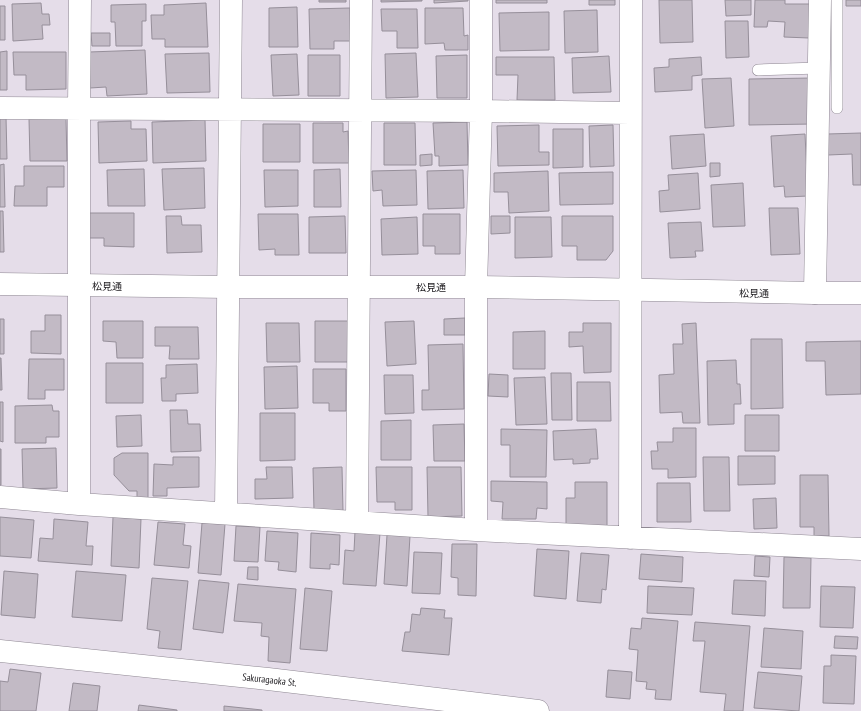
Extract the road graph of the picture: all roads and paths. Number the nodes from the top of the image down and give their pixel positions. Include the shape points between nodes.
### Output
1 (80, 0) edge
2 (231, 0) edge
3 (361, 0) edge
4 (481, 0) edge
5 (631, 0) edge
6 (820, 0) edge
7 (837, 0) edge
8 (819, 68) junction
9 (758, 70) dead end
10 (0, 108) edge
11 (78, 108) junction
12 (837, 108) dead end
13 (230, 110) junction
14 (361, 111) junction
15 (481, 111) junction
16 (630, 113) junction
17 (0, 284) edge
18 (78, 285) junction
19 (360, 286) junction
20 (228, 287) junction
21 (476, 287) junction
22 (630, 291) junction
23 (861, 293) edge
24 (815, 294) junction
25 (0, 497) edge
26 (79, 504) junction
27 (226, 514) junction
28 (357, 522) junction
29 (476, 530) junction
30 (630, 538) junction
31 (861, 549) edge
32 (0, 651) edge
33 (538, 711) edge

1 - 11 street
2 - 13 street
3 - 14 street
4 - 15 street
5 - 16 street
6 - 8 street
7 - 12 lane
8 - 9 lane
8 - 24 street
10 - 11 street
11 - 13 street
11 - 18 street
13 - 14 street
13 - 20 street
14 - 15 street
14 - 19 street
15 - 16 street
15 - 21 street
16 - 22 street
17 - 18 street, 松見通
18 - 20 street, 松見通
18 - 26 street
19 - 20 street, 松見通
19 - 21 street, 松見通
19 - 28 street
20 - 27 street
21 - 22 street, 松見通
21 - 29 street
22 - 24 street, 松見通
22 - 30 street
23 - 24 street, 松見通
25 - 26 street
26 - 27 street
27 - 28 street
28 - 29 street
29 - 30 street
30 - 31 street
32 - 33 street, Sakuragaoka St.

